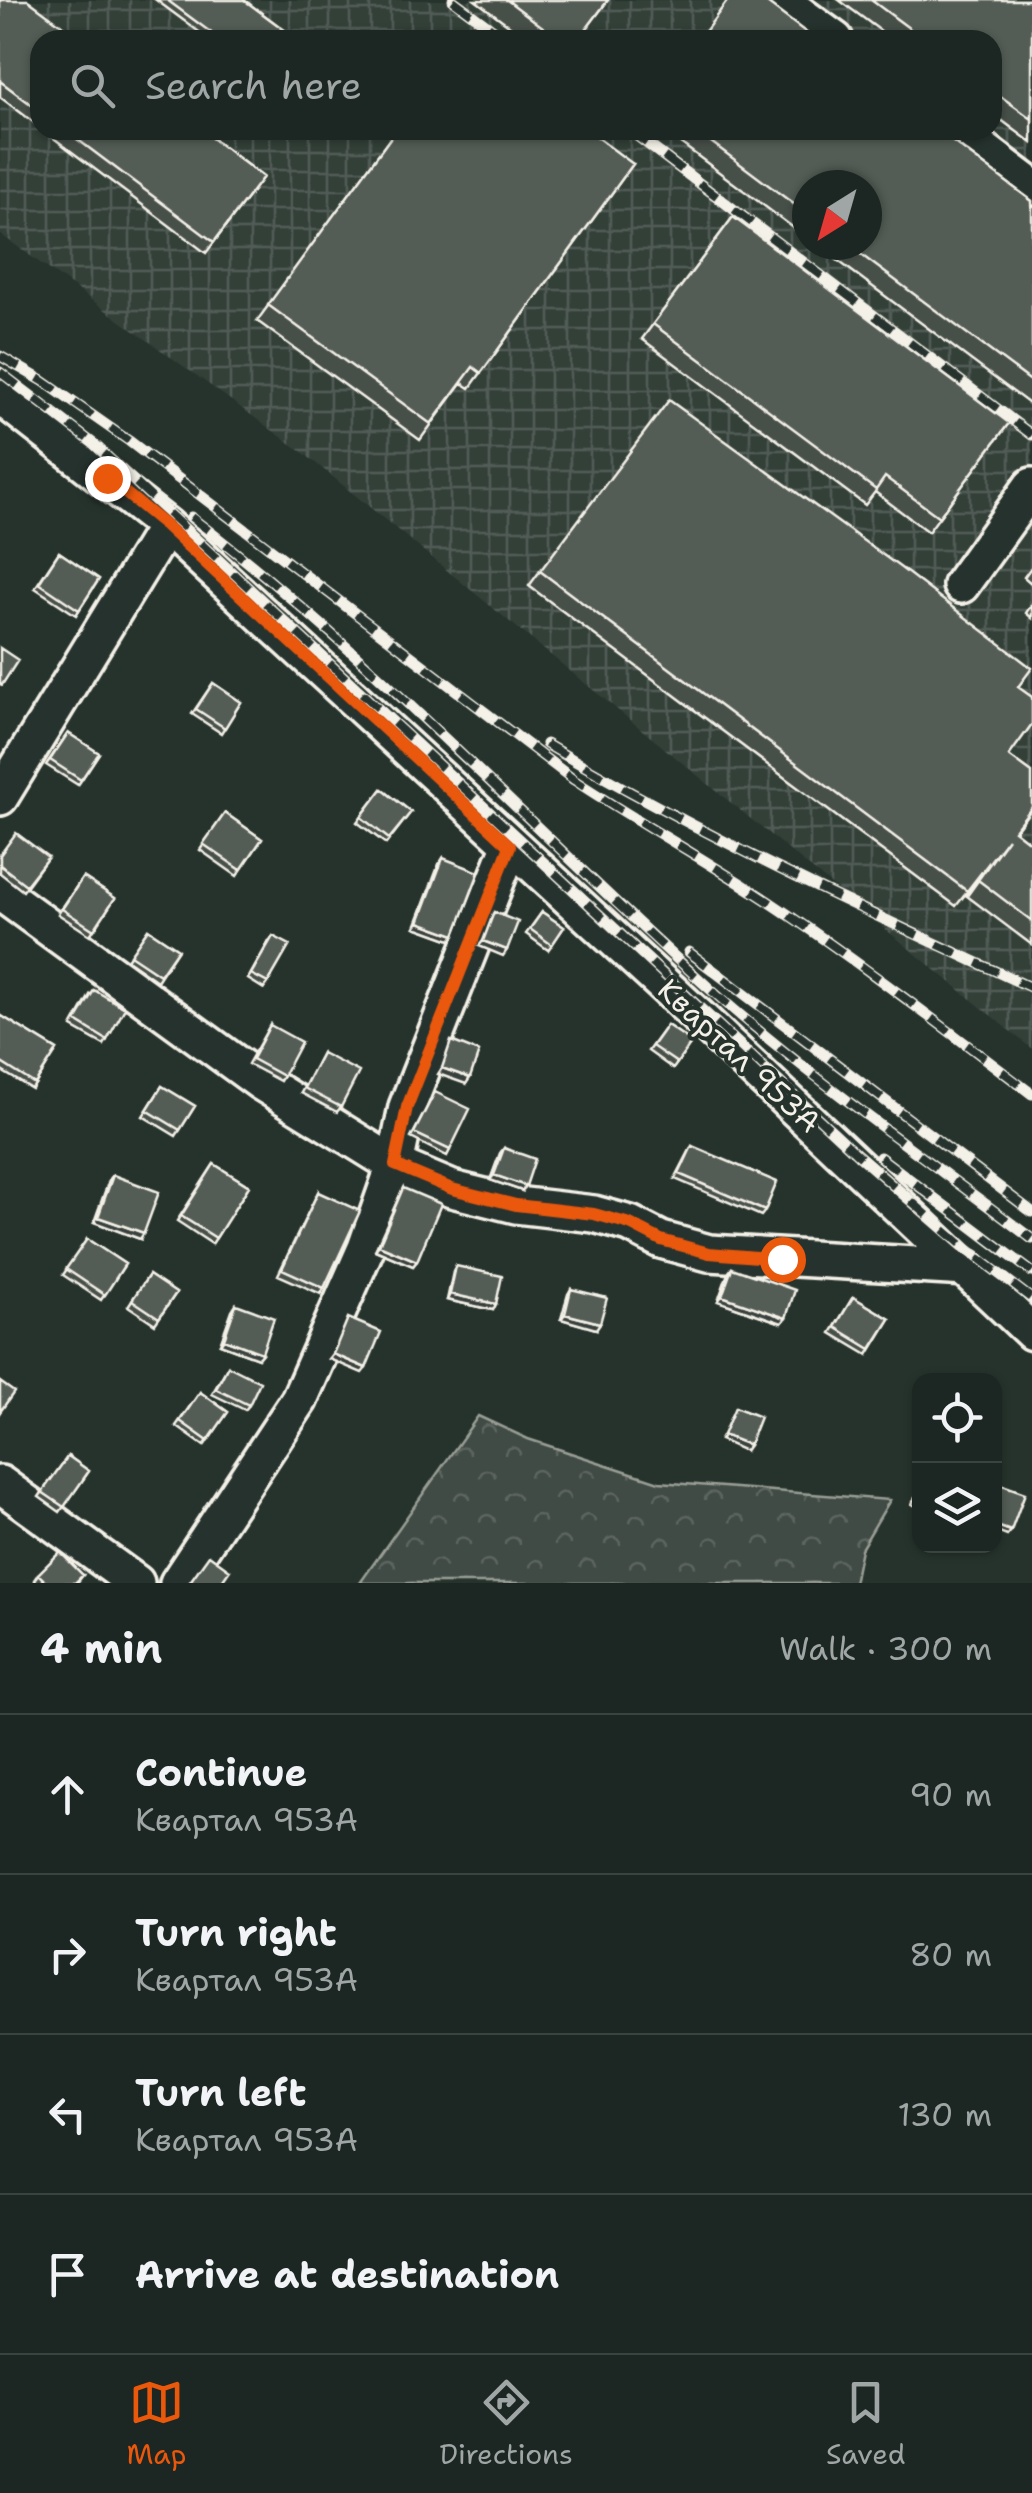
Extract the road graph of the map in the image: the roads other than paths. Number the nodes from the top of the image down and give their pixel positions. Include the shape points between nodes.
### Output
1 (780, 0) edge
2 (821, 30) edge
3 (970, 140) edge
4 (1032, 186) edge
5 (0, 396) edge
6 (1032, 486) edge
7 (166, 526) junction
8 (960, 585) dead end
9 (0, 796) edge
10 (510, 846) junction
11 (0, 892) edge
12 (395, 1165) junction
13 (966, 1268) junction
14 (1032, 1332) edge
15 (0, 1484) edge
16 (136, 1583) edge
17 (178, 1583) edge

1 - 2 street
3 - 4 street
5 - 7 street, Квартал 953А
6 - 8 street
7 - 9 street
7 - 10 street, Квартал 953А
10 - 12 street via 407,1107
10 - 13 street, Квартал 953А
11 - 12 street via 262,1082
12 - 13 street via 452,1189 594,1214 709,1253
12 - 17 street via 299,1400
13 - 14 street, Квартал 953А
15 - 16 street

